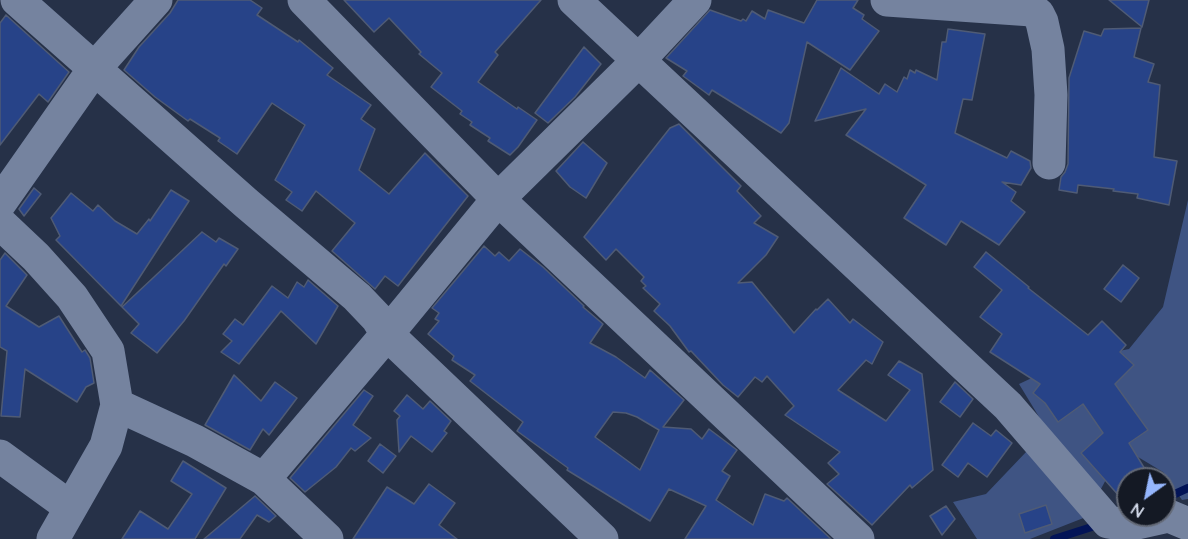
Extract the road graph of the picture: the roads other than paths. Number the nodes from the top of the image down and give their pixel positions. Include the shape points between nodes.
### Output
1 (17, 0) edge
2 (156, 0) edge
3 (304, 0) edge
4 (574, 0) edge
5 (695, 0) edge
6 (886, 0) edge
7 (639, 60) junction
8 (94, 69) junction
9 (1049, 163) dead end
10 (498, 199) junction
11 (0, 203) edge
12 (0, 223) edge
13 (387, 334) junction
14 (117, 405) junction
15 (0, 456) edge
16 (264, 479) junction
17 (70, 507) junction
18 (1188, 524) edge
19 (53, 539) edge
20 (327, 539) edge
21 (602, 539) edge
22 (858, 539) edge

1 - 8 street
2 - 8 street
3 - 10 street
4 - 7 street
5 - 7 street
6 - 9 street via 1032,10 1038,14 1048,49
7 - 10 street
7 - 18 street via 1008,406 1108,522 1128,525 1169,516
8 - 11 street
8 - 13 street via 357,297
10 - 13 street
10 - 22 street
12 - 14 street via 72,297 108,351
13 - 16 street
13 - 21 street
14 - 16 street
14 - 17 street via 106,446
15 - 17 street
16 - 20 street
17 - 19 street

